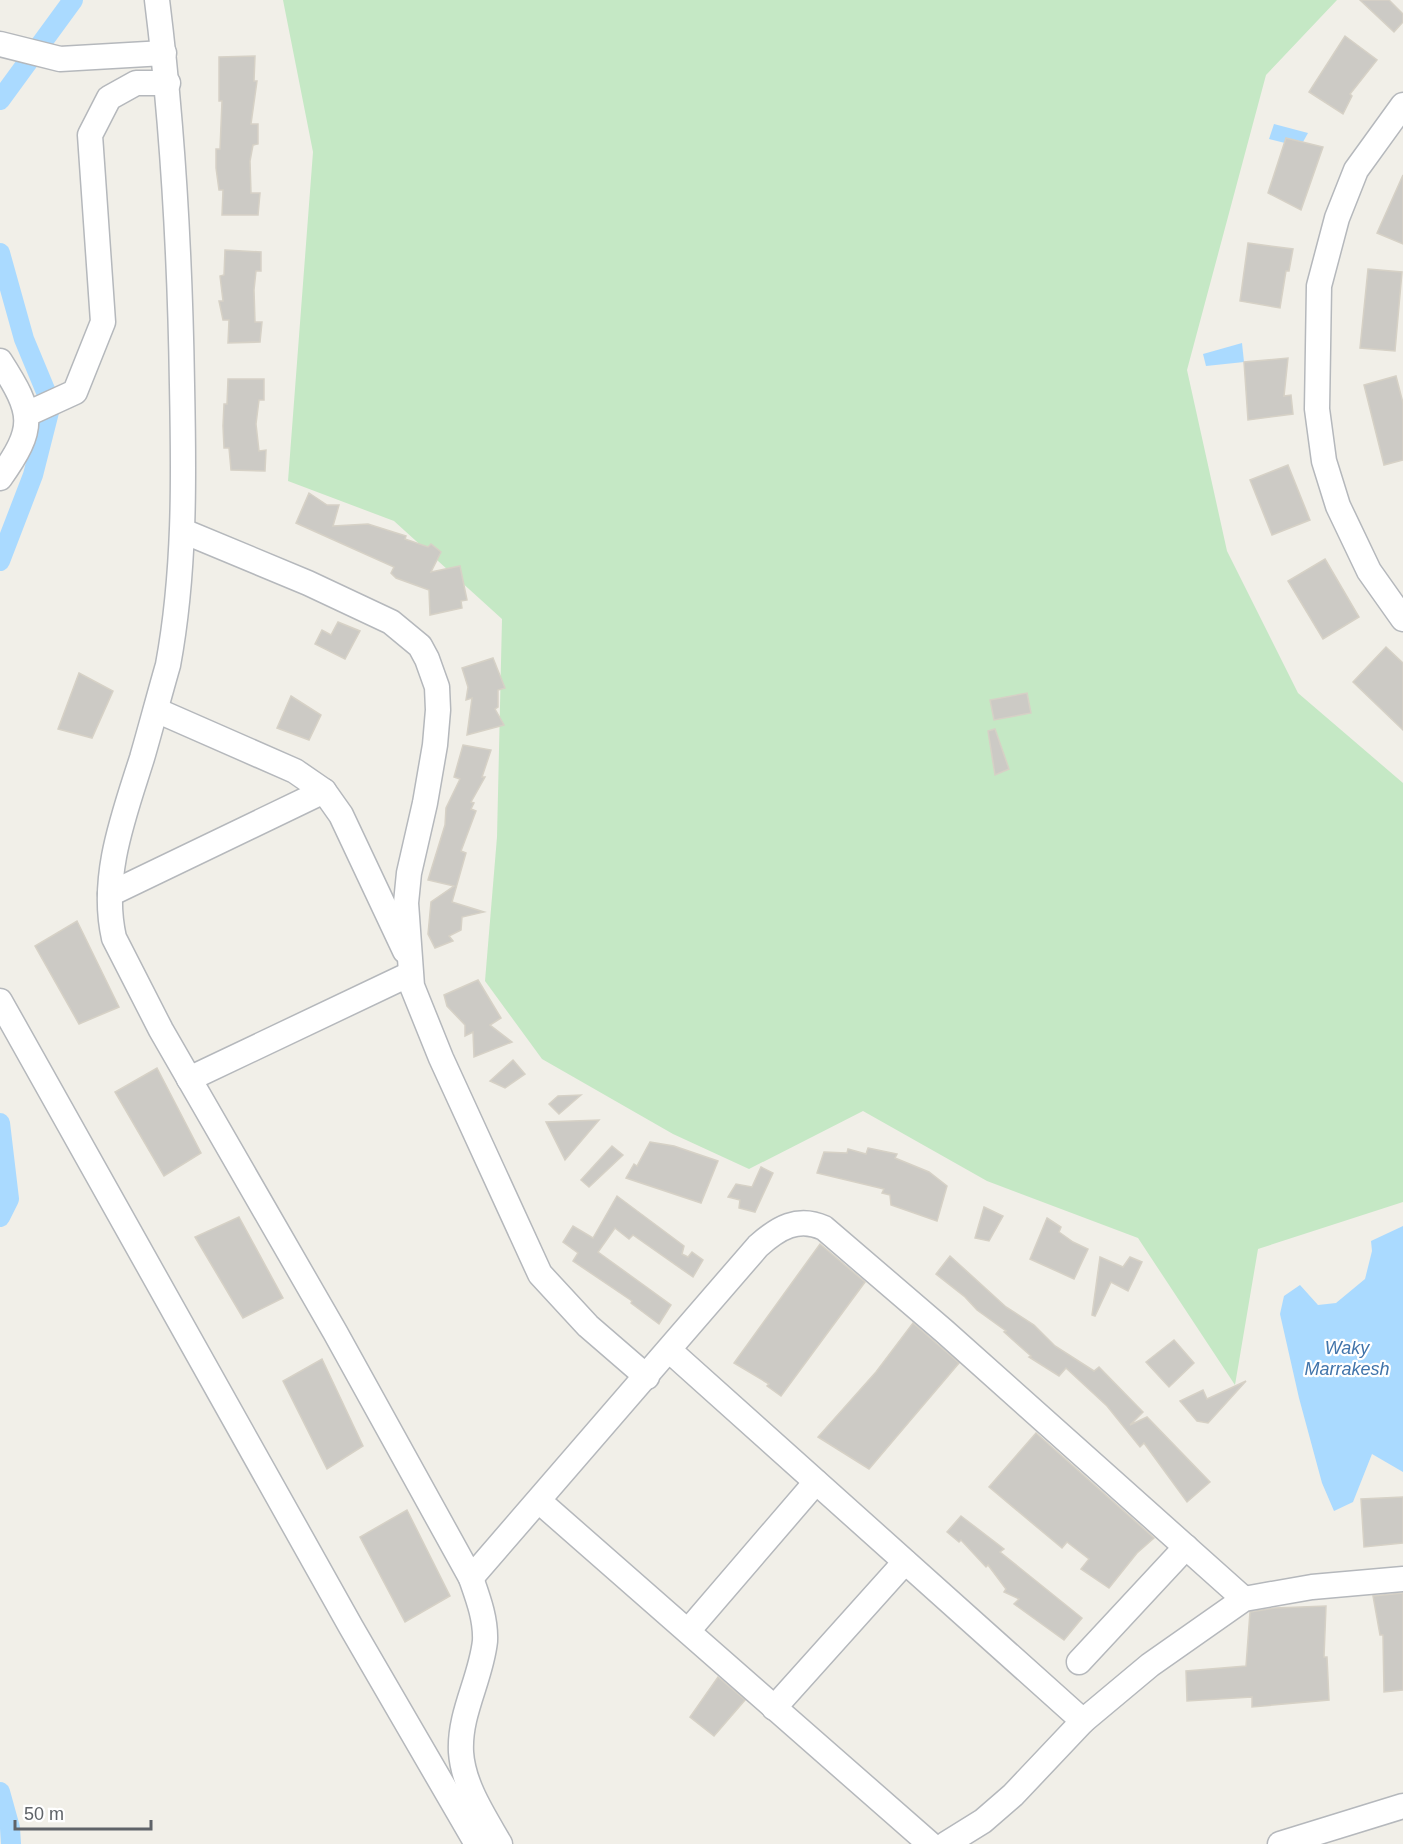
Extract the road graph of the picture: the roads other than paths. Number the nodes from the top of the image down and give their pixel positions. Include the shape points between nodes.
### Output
1 (157, 0) edge
2 (5, 46) edge
3 (164, 53) junction
4 (168, 83) junction
5 (1403, 105) edge
6 (0, 361) edge
7 (28, 414) junction
8 (0, 478) edge
9 (183, 531) junction
10 (1403, 619) edge
11 (156, 710) junction
12 (324, 791) junction
13 (110, 894) junction
14 (409, 967) junction
15 (0, 1001) edge
16 (189, 1079) junction
17 (669, 1350) junction
18 (647, 1377) junction
19 (816, 1482) junction
20 (539, 1501) junction
21 (1186, 1547) junction
22 (905, 1562) junction
23 (471, 1578) junction
24 (1403, 1579) edge
25 (1244, 1599) junction
26 (687, 1632) junction
27 (1079, 1662) dead end
28 (774, 1708) junction
29 (1083, 1721) junction
30 (1403, 1806) edge
31 (477, 1844) edge
32 (500, 1844) edge
33 (930, 1844) edge
34 (946, 1844) edge
35 (1280, 1844) edge

1 - 3 street
2 - 3 street via 60,58
3 - 4 street
4 - 7 street via 136,83 109,98 90,135 103,322 75,392
4 - 9 street via 181,305
5 - 10 street via 1356,170 1337,218 1319,286 1317,409 1324,461 1338,506 1370,571
6 - 7 street
7 - 8 street via 19,452
9 - 11 street via 173,638
9 - 14 street via 391,622 420,646 427,659 437,687 438,710 405,903
11 - 12 street via 295,771
11 - 13 street via 121,825
12 - 13 street
12 - 14 street via 340,815
13 - 16 street via 114,938
14 - 16 street
14 - 18 street via 419,1005 441,1058 540,1274 588,1326
15 - 31 street
16 - 23 street
17 - 18 street
17 - 19 street
17 - 21 street via 768,1237 797,1222 814,1224 824,1228 944,1331
18 - 20 street
19 - 22 street
19 - 26 street
20 - 23 street
20 - 26 street
21 - 25 street
21 - 27 street
22 - 28 street
22 - 29 street
23 - 32 street via 484,1622 484,1641 466,1708 461,1754 477,1804
24 - 25 street via 1312,1587
25 - 29 street via 1150,1665
26 - 28 street
28 - 33 street
29 - 34 street via 1013,1796
30 - 35 street

